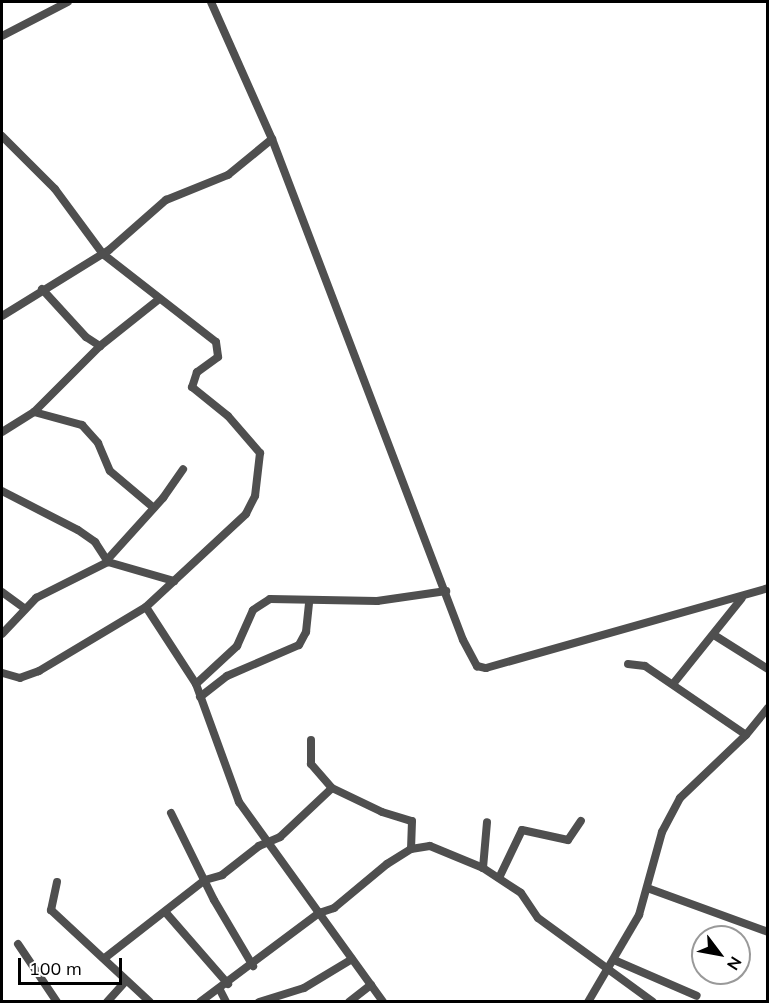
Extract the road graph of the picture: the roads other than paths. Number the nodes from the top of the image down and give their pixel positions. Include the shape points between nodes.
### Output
1 (68, 2) edge
2 (211, 2) edge
3 (2, 36) edge
4 (2, 136) edge
5 (272, 139) junction
6 (103, 254) junction
7 (42, 289) junction
8 (159, 299) junction
9 (2, 316) edge
10 (100, 346) junction
11 (34, 412) junction
12 (2, 432) edge
13 (183, 469) dead end
14 (2, 491) edge
15 (154, 507) junction
16 (108, 561) junction
17 (174, 580) junction
18 (768, 588) edge
19 (446, 591) junction
20 (2, 592) edge
21 (742, 596) junction
22 (309, 603) junction
23 (146, 607) junction
24 (24, 608) junction
25 (2, 634) edge
26 (714, 635) junction
27 (628, 664) dead end
28 (768, 669) edge
29 (2, 672) edge
30 (196, 684) junction
31 (673, 684) junction
32 (200, 697) junction
33 (768, 708) edge
34 (764, 722) edge
35 (746, 735) junction
36 (311, 740) dead end
37 (332, 788) junction
38 (171, 813) dead end
39 (581, 821) dead end
40 (487, 822) dead end
41 (269, 842) junction
42 (411, 849) junction
43 (483, 868) junction
44 (499, 878) junction
45 (205, 880) junction
46 (57, 882) dead end
47 (650, 889) junction
48 (319, 913) junction
49 (167, 914) junction
50 (768, 932) edge
51 (18, 944) dead end
52 (106, 957) junction
53 (352, 959) junction
54 (614, 960) junction
55 (253, 966) junction
56 (606, 971) junction
57 (126, 981) junction
58 (228, 984) junction
59 (370, 985) junction
60 (220, 990) junction
61 (698, 996) dead end
62 (57, 1002) edge
63 (107, 1002) edge
64 (150, 1002) edge
65 (200, 1002) edge
66 (226, 1002) edge
67 (259, 1002) edge
68 (349, 1002) edge
69 (383, 1002) edge
70 (588, 1002) edge
71 (653, 1002) edge

1 - 3 street
2 - 5 street
4 - 6 street via 55,189
5 - 6 street via 228,175 166,200
5 - 19 street
6 - 7 street
6 - 8 street
7 - 9 street
7 - 10 street via 86,338
8 - 10 street
8 - 17 street via 216,342 218,357 197,372 192,387 228,416 260,453 255,496 246,514
10 - 11 street
11 - 12 street
11 - 15 street via 82,425 98,443 110,471
13 - 15 street
14 - 16 street via 78,530
15 - 16 street
16 - 17 street
16 - 24 street via 53,588
17 - 23 street
18 - 21 street
19 - 21 street via 472,660 486,668
19 - 22 street via 395,599
20 - 24 street
21 - 26 street
22 - 30 street via 278,598 258,604 237,646
22 - 32 street via 306,632 299,645 226,676
23 - 29 street via 39,671 20,678
23 - 30 street
24 - 25 street
26 - 28 street
26 - 31 street
27 - 31 street via 645,666
30 - 32 street
31 - 35 street
32 - 41 street via 231,789
33 - 34 street
34 - 35 street
35 - 47 street via 680,798 663,832
36 - 37 street via 311,764
37 - 41 street via 280,837
37 - 42 street via 382,812 412,821
38 - 45 street
39 - 44 street via 567,840 522,830
40 - 43 street
41 - 45 street via 222,876
41 - 48 street
42 - 43 street via 438,848
42 - 48 street via 334,908
43 - 44 street
44 - 56 street via 527,898 538,918
45 - 49 street
45 - 55 street
46 - 52 street via 50,909
47 - 50 street
47 - 54 street
48 - 53 street
48 - 55 street
49 - 52 street
49 - 58 street
51 - 62 street
52 - 57 street
53 - 59 street
53 - 67 street via 304,988
54 - 56 street
54 - 61 street
55 - 58 street
56 - 70 street
56 - 71 street
57 - 63 street
57 - 64 street
58 - 60 street
59 - 68 street
59 - 69 street
60 - 65 street
60 - 66 street

